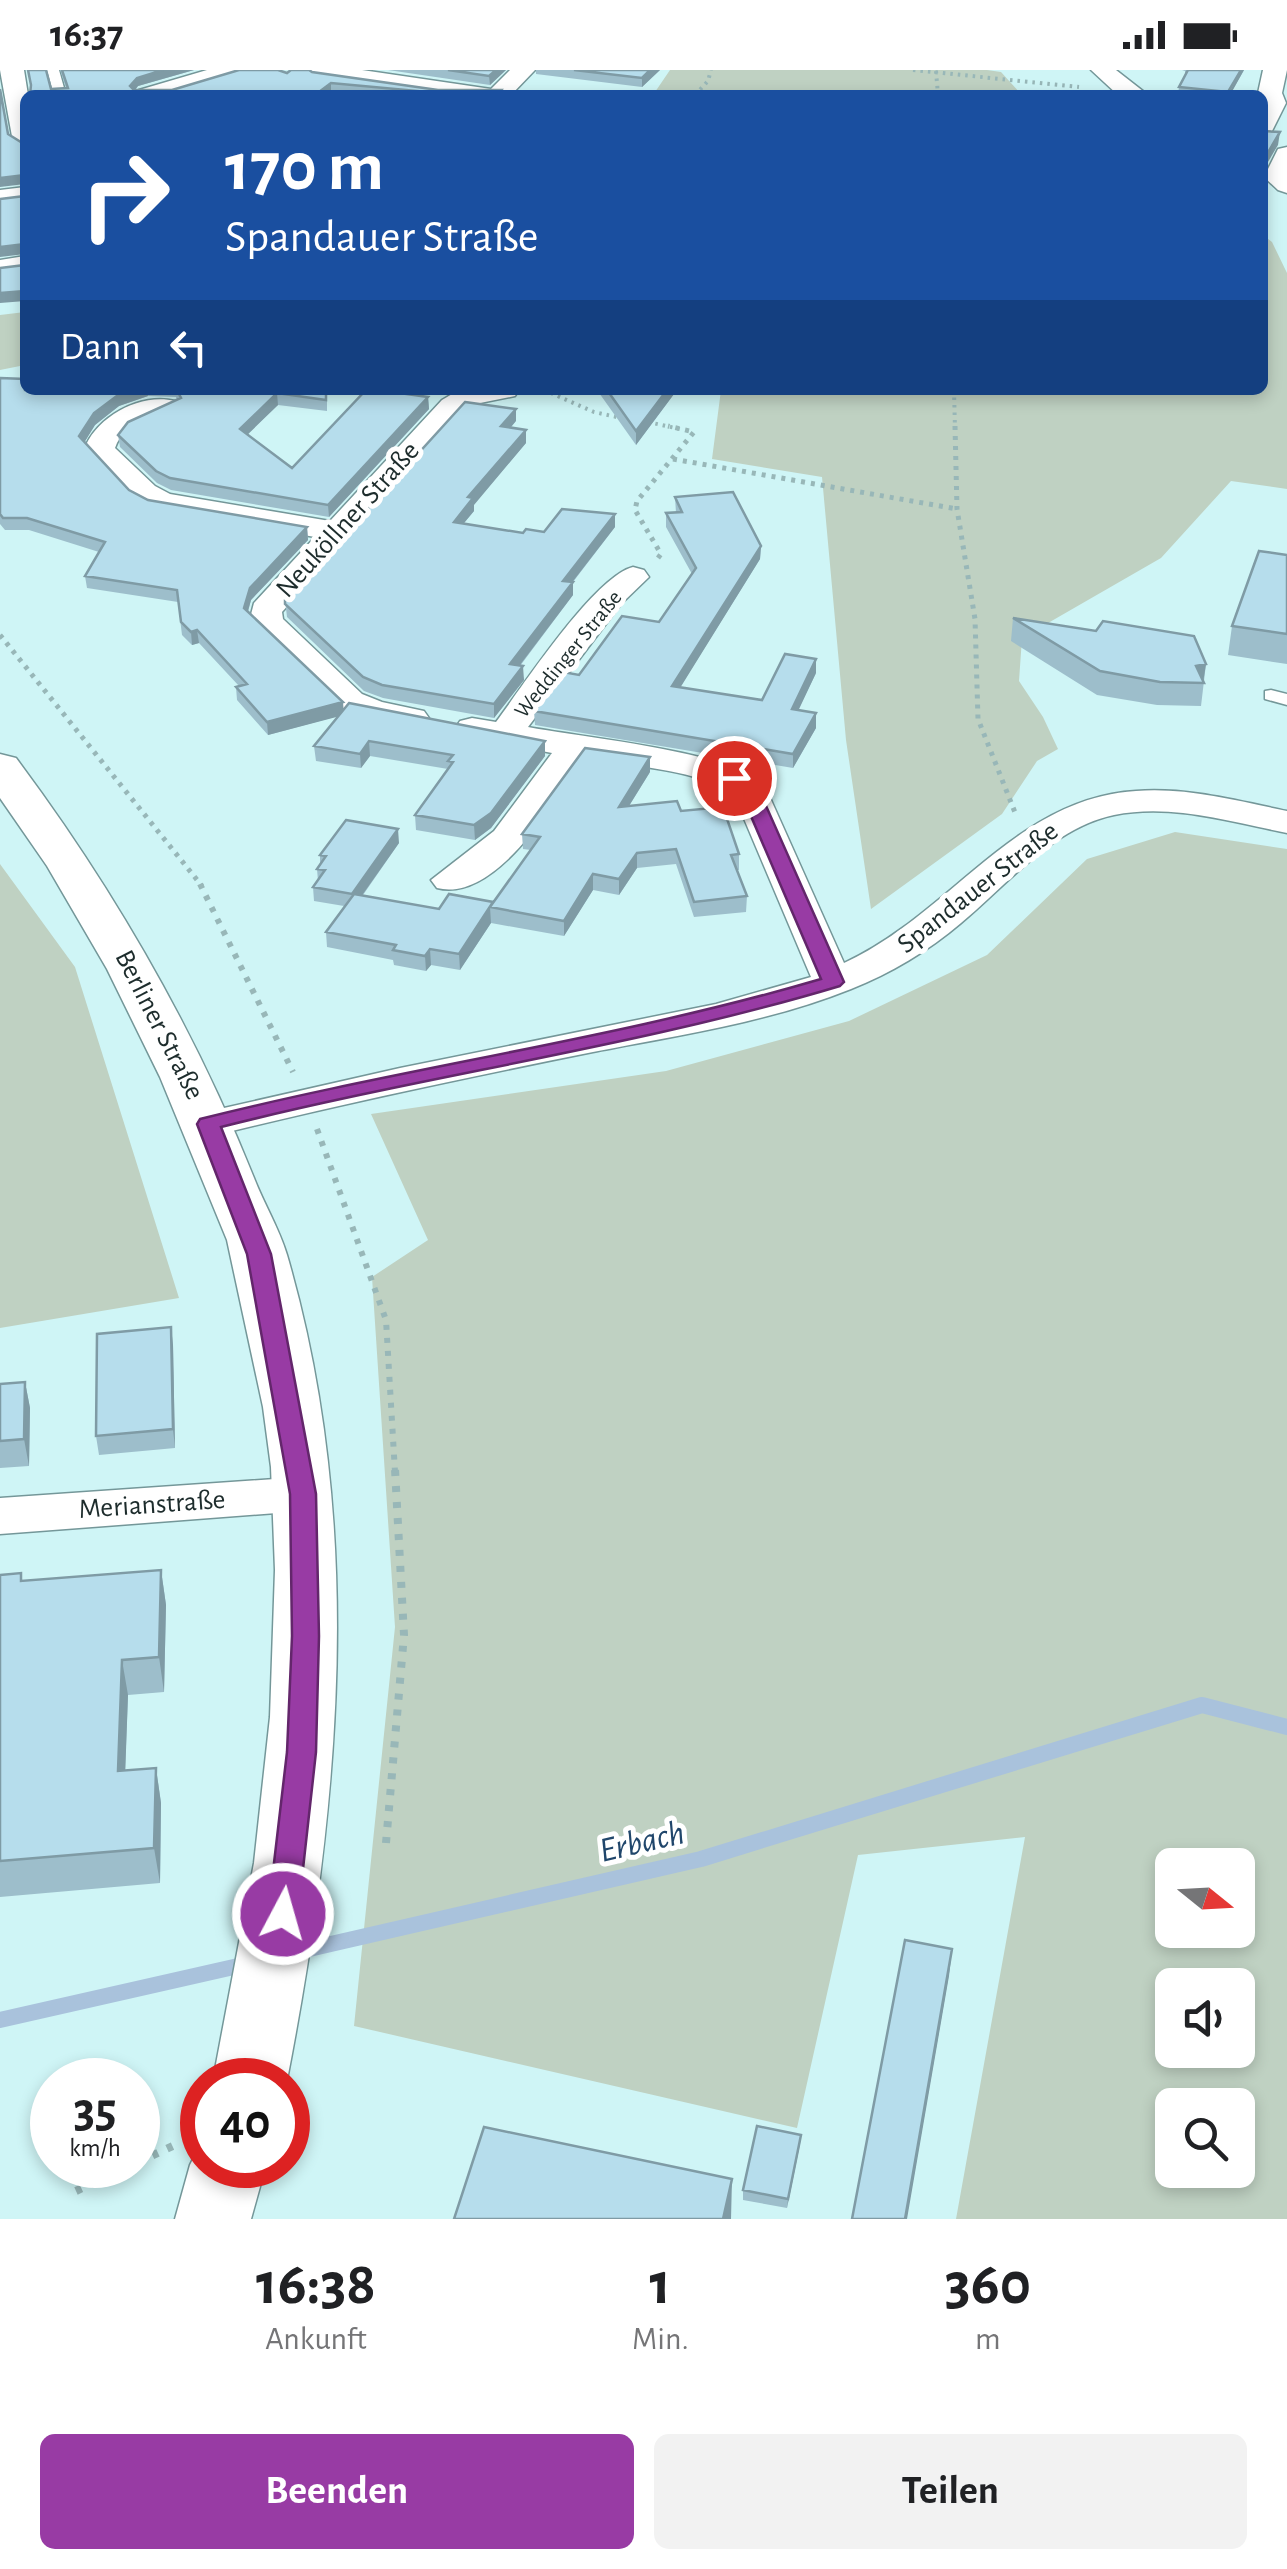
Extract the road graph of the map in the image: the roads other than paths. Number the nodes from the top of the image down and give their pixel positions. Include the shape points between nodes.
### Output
1 (12, 70) edge
2 (232, 70) edge
3 (313, 70) edge
4 (523, 70) edge
5 (1275, 70) edge
6 (373, 82) edge
7 (165, 90) edge
8 (444, 90) edge
9 (503, 90) edge
10 (14, 110) edge
11 (1268, 118) edge
12 (1287, 154) edge
13 (1287, 185) edge
14 (477, 395) edge
15 (165, 407) edge
16 (335, 532) junction
17 (633, 577) road end
18 (505, 734) junction
19 (574, 746) junction
20 (0, 767) edge
21 (1287, 822) edge
22 (450, 880) dead end
23 (833, 982) junction
24 (208, 1124) junction
25 (303, 1494) junction
26 (0, 1516) edge
27 (255, 2058) edge
28 (210, 2188) edge
29 (213, 2219) edge

1 - 10 street
2 - 7 street
3 - 6 street
4 - 9 street
5 - 11 street
6 - 8 street
12 - 13 street via 1277,177
14 - 16 street, Neuköllner Straße via 452,406
15 - 16 street via 112,425 102,436 100,450 144,494
16 - 18 street, Neuköllner Straße via 266,610 266,622 350,702
17 - 18 street, Weddinger Straße via 609,597
18 - 19 street, Neuköllner Straße
19 - 22 street via 504,846
19 - 23 street, Neuköllner Straße via 703,769 750,790
20 - 24 street, Berliner Straße via 107,922
21 - 23 street, Spandauer Straße via 1217,809 1116,804 1080,814 1027,844 929,930
23 - 24 street, Spandauer Straße via 726,1014
24 - 25 street, Berliner Straße via 259,1254
25 - 26 street, Merianstraße
25 - 27 street, Berliner Straße via 302,1752 283,1914
28 - 29 street

